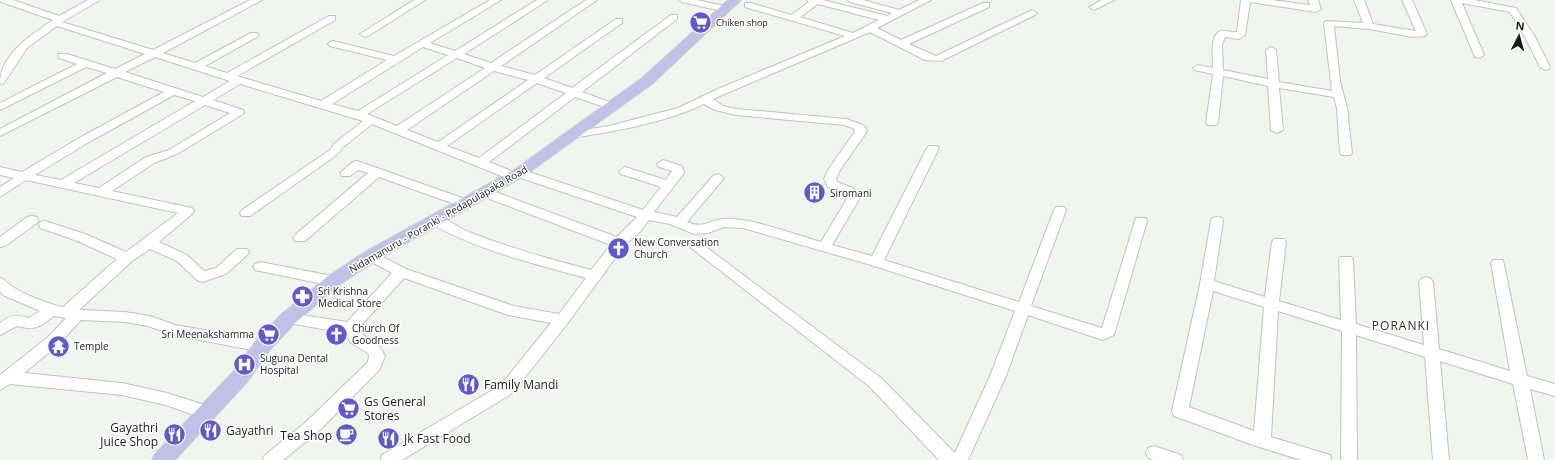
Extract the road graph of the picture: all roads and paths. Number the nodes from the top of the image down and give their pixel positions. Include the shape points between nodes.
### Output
1 (4, 0) edge
2 (95, 0) edge
3 (257, 0) edge
4 (420, 0) edge
5 (496, 0) edge
6 (543, 0) edge
7 (592, 0) edge
8 (685, 0) edge
9 (853, 0) edge
10 (926, 0) edge
11 (1109, 0) edge
12 (1246, 0) edge
13 (1252, 0) edge
14 (1313, 0) edge
15 (1359, 0) edge
16 (1407, 0) edge
17 (1457, 0) edge
18 (814, 1) edge
19 (730, 4) edge
20 (986, 4) dead end
21 (748, 5) dead end
22 (1094, 7) dead end
23 (901, 13) junction
24 (1032, 13) dead end
25 (674, 17) dead end
26 (332, 18) dead end
27 (793, 18) junction
28 (888, 19) junction
29 (58, 21) junction
30 (619, 21) dead end
31 (1369, 26) junction
32 (870, 28) junction
33 (365, 34) dead end
34 (254, 35) dead end
35 (854, 36) junction
36 (421, 43) junction
37 (333, 44) dead end
38 (901, 44) junction
39 (1271, 50) dead end
40 (154, 53) junction
41 (456, 55) junction
42 (1479, 55) dead end
43 (63, 56) dead end
44 (396, 59) junction
45 (86, 63) junction
46 (197, 66) junction
47 (493, 67) junction
48 (1545, 67) dead end
49 (1198, 68) dead end
50 (1218, 72) junction
51 (116, 73) junction
52 (234, 78) junction
53 (534, 78) junction
54 (0, 81) edge
55 (1274, 83) junction
56 (172, 91) junction
57 (573, 93) junction
58 (1339, 95) junction
59 (706, 100) junction
60 (205, 101) junction
61 (322, 104) junction
62 (611, 106) junction
63 (0, 107) edge
64 (359, 115) junction
65 (372, 119) junction
66 (1212, 123) dead end
67 (398, 130) junction
68 (1277, 130) dead end
69 (0, 133) edge
70 (572, 135) junction
71 (438, 147) junction
72 (933, 148) dead end
73 (1346, 153) dead end
74 (480, 163) junction
75 (663, 164) dead end
76 (0, 171) edge
77 (625, 171) dead end
78 (377, 172) junction
79 (346, 174) dead end
80 (516, 174) junction
81 (25, 175) junction
82 (718, 178) dead end
83 (64, 184) junction
84 (669, 185) junction
85 (102, 192) junction
86 (483, 192) junction
87 (0, 193) edge
88 (464, 203) junction
89 (1060, 210) dead end
90 (246, 213) dead end
91 (645, 214) junction
92 (32, 220) dead end
93 (434, 220) junction
94 (1141, 221) dead end
95 (1217, 221) dead end
96 (679, 223) junction
97 (45, 225) dead end
98 (300, 238) dead end
99 (1279, 242) dead end
100 (0, 243) edge
101 (619, 243) junction
102 (149, 244) junction
103 (693, 244) dead end
104 (824, 248) junction
105 (242, 252) dead end
106 (371, 256) junction
107 (127, 258) junction
108 (1346, 260) dead end
109 (876, 262) junction
110 (1498, 263) dead end
111 (260, 267) dead end
112 (401, 272) junction
113 (595, 276) junction
114 (334, 281) junction
115 (1426, 282) dead end
116 (0, 283) edge
117 (1207, 284) junction
118 (1271, 304) junction
119 (1023, 308) junction
120 (52, 310) junction
121 (72, 313) junction
122 (288, 318) junction
123 (562, 320) junction
124 (1349, 327) junction
125 (350, 328) junction
126 (0, 330) edge
127 (262, 346) junction
128 (1431, 353) junction
129 (1520, 380) junction
130 (4, 381) edge
131 (1555, 390) edge
132 (208, 413) junction
133 (1262, 441) junction
134 (1154, 453) dead end
135 (162, 460) edge
136 (271, 460) edge
137 (388, 460) edge
138 (950, 460) edge
139 (960, 460) edge
140 (1175, 460) edge
141 (1324, 460) edge
142 (1349, 460) edge
143 (1441, 460) edge
144 (1536, 460) edge

1 - 29 street
2 - 29 street
3 - 40 street
4 - 33 street
5 - 36 street
6 - 41 street
7 - 47 street
8 - 19 street
9 - 23 street
10 - 23 street
11 - 22 street
12 - 50 street via 1242,33 1239,36 1220,36 1217,45
13 - 14 street via 1316,9
15 - 31 street
16 - 31 street via 1422,34
17 - 42 street
17 - 48 street via 1513,10
18 - 27 street
18 - 28 street
19 - 62 main road, Nidamanuru - Poranki - Pedapulapaka Road via 647,81
20 - 38 street
21 - 27 street
23 - 28 street
24 - 38 street via 937,60
25 - 57 street
26 - 52 street
27 - 35 street
28 - 32 street
29 - 40 street
29 - 54 street via 23,46
30 - 53 street
31 - 58 street via 1328,23
32 - 35 street
32 - 38 street
34 - 46 street
35 - 59 street
36 - 41 street
36 - 44 street
37 - 44 street
39 - 55 street
40 - 46 street
40 - 51 street
41 - 47 street
41 - 64 street
43 - 45 street
44 - 61 street
45 - 51 street
45 - 63 street
46 - 52 street
47 - 53 street
47 - 67 street
49 - 50 street
50 - 55 street
50 - 66 street
51 - 56 street
51 - 69 street
52 - 60 street
52 - 61 street
53 - 57 street
53 - 71 street
55 - 58 street
55 - 68 street
56 - 60 street
56 - 81 street
57 - 62 street
57 - 74 street
58 - 73 street
59 - 70 street via 652,119
59 - 104 street via 719,108 736,112 846,122 859,127 860,133 830,179 832,184 853,194 854,201
60 - 83 street
60 - 85 street via 239,112 173,152 150,160
61 - 64 street
62 - 70 main road, Nidamanuru - Poranki - Pedapulapaka Road
64 - 65 street
65 - 67 street
65 - 90 street via 334,152
67 - 71 street
70 - 80 main road, Nidamanuru - Poranki - Pedapulapaka Road
71 - 74 street
72 - 109 street
74 - 80 street
75 - 84 street via 679,170
76 - 81 street
77 - 84 street
78 - 79 street via 357,165
78 - 88 street
78 - 98 street
80 - 86 main road, Nidamanuru - Poranki - Pedapulapaka Road
80 - 91 street
81 - 83 street
81 - 87 street
82 - 96 street
83 - 85 street
84 - 91 street
85 - 102 street via 188,211
86 - 88 main road, Nidamanuru - Poranki - Pedapulapaka Road
86 - 101 street
88 - 93 main road, Nidamanuru - Poranki - Pedapulapaka Road
89 - 119 street
91 - 96 street
91 - 101 street
92 - 100 street
93 - 106 main road, Nidamanuru - Poranki - Pedapulapaka Road
93 - 113 street via 504,251
94 - 119 street via 1109,331 1098,334
95 - 117 street
96 - 104 street via 699,230 723,223 743,224
97 - 107 street
99 - 118 street
101 - 113 street
102 - 105 street via 182,258 202,277 221,271
102 - 107 street
103 - 138 street via 875,382
104 - 109 street
106 - 112 street
106 - 114 main road, Nidamanuru - Poranki - Pedapulapaka Road
107 - 121 street
108 - 124 street
109 - 119 street
110 - 129 street
111 - 114 street
112 - 123 street via 513,311
112 - 125 street
113 - 123 street
114 - 122 main road, Nidamanuru - Poranki - Pedapulapaka Road
115 - 128 street
116 - 120 street via 8,291
117 - 118 street
117 - 133 street via 1180,411
118 - 124 street
118 - 133 street
119 - 139 street via 998,376
120 - 121 street
120 - 126 street via 32,324 15,320
121 - 127 street via 150,321 173,330
121 - 130 street via 52,342
122 - 125 street
122 - 127 main road, Nidamanuru - Poranki - Pedapulapaka Road
123 - 137 street via 519,376 502,392
124 - 128 street
124 - 142 street
125 - 136 street via 356,339 375,352 375,365 311,428
127 - 132 main road, Nidamanuru - Poranki - Pedapulapaka Road via 240,377
128 - 129 street
128 - 143 street
129 - 131 street
129 - 144 street
130 - 132 street via 122,389 167,399
132 - 135 main road, Nidamanuru - Poranki - Pedapulapaka Road
133 - 141 street
134 - 140 street

